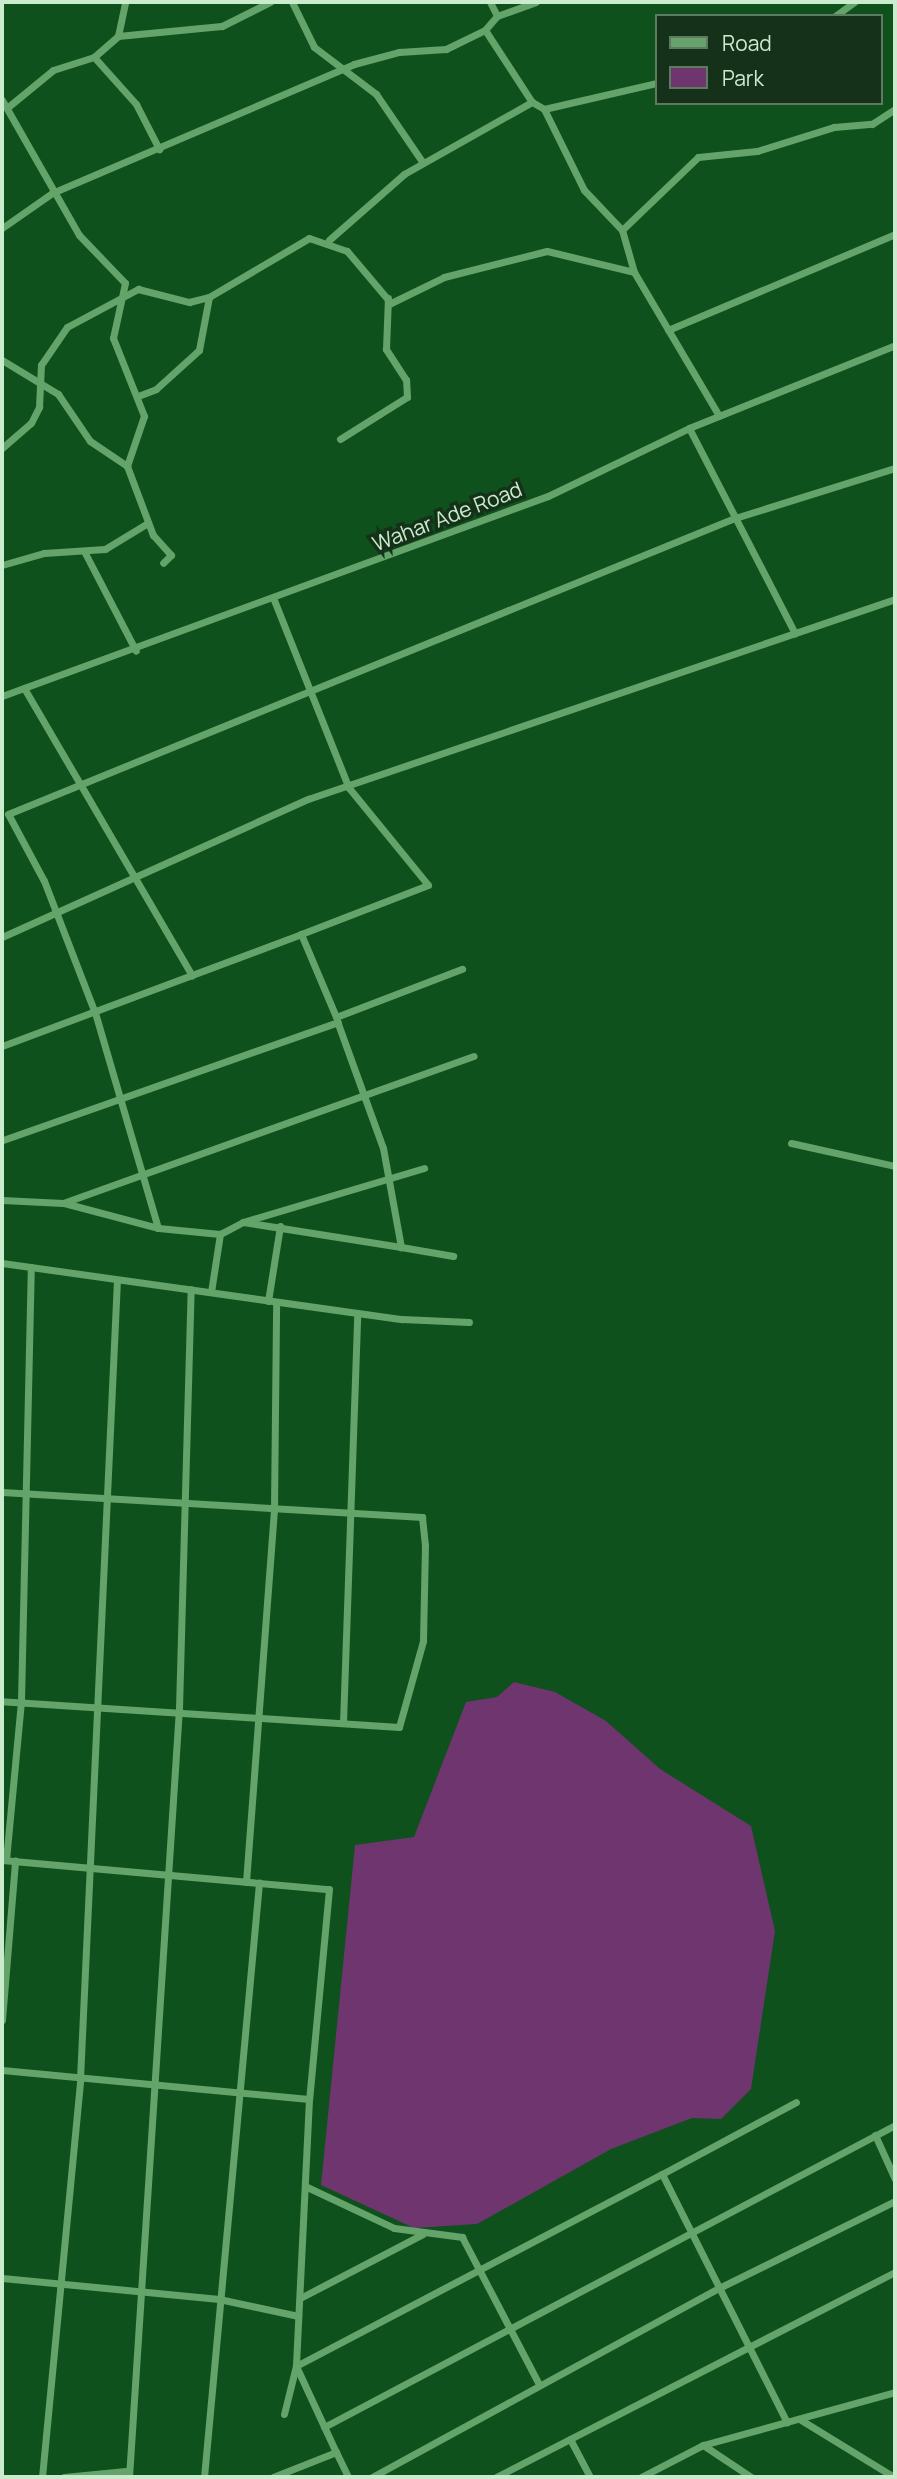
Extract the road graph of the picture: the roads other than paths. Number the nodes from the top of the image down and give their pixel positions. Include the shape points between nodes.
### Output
1 (125, 2) edge
2 (270, 2) edge
3 (292, 2) edge
4 (490, 2) edge
5 (536, 2) edge
6 (854, 2) edge
7 (838, 14) edge
8 (497, 16) junction
9 (485, 30) junction
10 (118, 36) junction
11 (94, 57) junction
12 (346, 68) junction
13 (656, 83) edge
14 (2, 100) edge
15 (532, 102) junction
16 (8, 107) junction
17 (544, 109) junction
18 (895, 109) edge
19 (159, 149) junction
20 (423, 163) junction
21 (52, 192) junction
22 (2, 228) edge
23 (622, 230) junction
24 (895, 234) edge
25 (329, 240) junction
26 (634, 272) junction
27 (209, 297) junction
28 (119, 298) junction
29 (388, 298) junction
30 (668, 330) junction
31 (895, 345) edge
32 (2, 360) edge
33 (37, 378) junction
34 (138, 396) junction
35 (719, 416) junction
36 (690, 428) junction
37 (340, 439) dead end
38 (2, 448) edge
39 (127, 466) junction
40 (895, 468) edge
41 (732, 519) junction
42 (148, 523) junction
43 (85, 553) junction
44 (163, 564) dead end
45 (2, 565) edge
46 (895, 599) edge
47 (274, 600) junction
48 (795, 633) junction
49 (136, 651) junction
50 (24, 688) junction
51 (310, 694) junction
52 (2, 696) edge
53 (81, 785) junction
54 (349, 788) junction
55 (5, 815) edge
56 (135, 878) junction
57 (57, 914) junction
58 (301, 934) junction
59 (2, 937) edge
60 (462, 969) dead end
61 (192, 976) junction
62 (94, 1013) junction
63 (337, 1020) junction
64 (2, 1046) edge
65 (474, 1056) dead end
66 (121, 1098) junction
67 (365, 1098) junction
68 (3, 1140) edge
69 (791, 1143) dead end
70 (895, 1166) edge
71 (424, 1168) dead end
72 (146, 1174) junction
73 (390, 1178) junction
74 (2, 1200) edge
75 (63, 1203) junction
76 (243, 1222) junction
77 (280, 1226) junction
78 (158, 1228) junction
79 (220, 1234) junction
80 (401, 1247) junction
81 (453, 1256) dead end
82 (2, 1262) edge
83 (31, 1267) junction
84 (117, 1280) junction
85 (191, 1289) junction
86 (211, 1292) junction
87 (272, 1301) junction
88 (357, 1314) junction
89 (469, 1322) dead end
90 (2, 1492) edge
91 (30, 1492) junction
92 (111, 1498) junction
93 (188, 1503) junction
94 (274, 1508) junction
95 (353, 1514) junction
96 (2, 1701) edge
97 (21, 1701) junction
98 (96, 1707) junction
99 (179, 1708) junction
100 (263, 1714) junction
101 (344, 1723) junction
102 (4, 1860) edge
103 (15, 1861) junction
104 (85, 1867) junction
105 (169, 1875) junction
106 (246, 1882) junction
107 (259, 1883) junction
108 (2, 2020) edge
109 (2, 2070) edge
110 (80, 2079) junction
111 (158, 2085) junction
112 (237, 2092) junction
113 (309, 2099) junction
114 (796, 2102) dead end
115 (895, 2125) edge
116 (875, 2135) junction
117 (662, 2174) junction
118 (895, 2179) edge
119 (307, 2187) junction
120 (895, 2201) edge
121 (691, 2229) junction
122 (424, 2233) junction
123 (895, 2272) edge
124 (480, 2273) junction
125 (2, 2278) edge
126 (60, 2286) junction
127 (719, 2288) junction
128 (141, 2292) junction
129 (302, 2297) junction
130 (219, 2299) junction
131 (298, 2316) junction
132 (509, 2328) junction
133 (750, 2345) junction
134 (296, 2366) junction
135 (539, 2384) junction
136 (895, 2392) edge
137 (284, 2414) dead end
138 (800, 2420) junction
139 (787, 2422) junction
140 (324, 2427) junction
141 (570, 2439) junction
142 (703, 2445) junction
143 (337, 2452) junction
144 (127, 2474) edge
145 (42, 2477) edge
146 (64, 2477) edge
147 (204, 2477) edge
148 (273, 2477) edge
149 (348, 2477) edge
150 (372, 2477) edge
151 (496, 2477) edge
152 (590, 2477) edge
153 (641, 2477) edge
154 (751, 2477) edge
155 (894, 2477) edge

1 - 10 street
2 - 10 street via 222,26
3 - 12 street via 314,47
4 - 8 street
5 - 8 street
6 - 7 street
8 - 9 street
9 - 12 street via 446,49 399,52
9 - 15 street
10 - 11 street
11 - 16 street via 53,70
11 - 19 street via 136,104
12 - 19 street
12 - 20 street via 376,94
13 - 17 street
14 - 16 street
15 - 17 street
15 - 20 street
16 - 21 street
17 - 23 street via 584,190
18 - 23 street via 872,124 834,127 757,151 698,157
19 - 21 street
20 - 25 street
21 - 22 street
21 - 28 street via 79,235 125,283
23 - 26 street
24 - 30 street
25 - 27 street via 299,242
25 - 29 street
26 - 29 street via 547,251 444,277 402,301
26 - 30 street
27 - 28 street via 178,300 149,288
27 - 34 street via 199,350 156,389
28 - 33 street via 60,332
28 - 34 street via 113,338
29 - 37 street via 386,349 406,380 407,397
30 - 35 street
31 - 35 street, Wahar Ade Road
32 - 33 street
33 - 38 street via 39,407
33 - 39 street via 67,402 90,441
34 - 39 street via 144,416
35 - 36 street, Wahar Ade Road
36 - 41 street
36 - 47 street, Wahar Ade Road via 548,496
39 - 42 street
40 - 41 street
41 - 48 street
41 - 51 street
42 - 43 street via 117,544
42 - 44 street via 171,555
43 - 45 street via 44,553
43 - 49 street
46 - 48 street
47 - 49 street, Wahar Ade Road
47 - 51 street
48 - 54 street
49 - 50 street, Wahar Ade Road
50 - 52 street, Wahar Ade Road
50 - 53 street
51 - 53 street
51 - 54 street
53 - 55 street
53 - 56 street
54 - 56 street via 308,799
54 - 58 street via 428,885
55 - 57 street
56 - 57 street
56 - 61 street
57 - 59 street
57 - 62 street
58 - 61 street
58 - 63 street
60 - 63 street
61 - 62 street
62 - 64 street
62 - 66 street
63 - 66 street
63 - 67 street
65 - 67 street
66 - 68 street
66 - 72 street
67 - 72 street
67 - 73 street
69 - 70 street
71 - 73 street
72 - 75 street
72 - 78 street
73 - 76 street
73 - 80 street
74 - 75 street
75 - 78 street
76 - 77 street
76 - 79 street
77 - 80 street
77 - 87 street
78 - 79 street
79 - 86 street
80 - 81 street
82 - 83 street
83 - 84 street
83 - 91 street
84 - 85 street
84 - 92 street
85 - 86 street
85 - 93 street
86 - 87 street
87 - 88 street
87 - 94 street
88 - 89 street
88 - 95 street
90 - 91 street
91 - 92 street
91 - 97 street
92 - 93 street
92 - 98 street
93 - 94 street
93 - 99 street
94 - 95 street
94 - 100 street
95 - 101 street
95 - 101 street via 422,1517 422,1641 399,1727
96 - 97 street
97 - 98 street
97 - 102 street
98 - 99 street
98 - 104 street
99 - 100 street
99 - 105 street
100 - 101 street
100 - 106 street
102 - 103 street
103 - 104 street
103 - 108 street
104 - 105 street
104 - 110 street
105 - 106 street
105 - 111 street
106 - 107 street
107 - 112 street
107 - 113 street via 328,1889
109 - 110 street
110 - 111 street
110 - 126 street
111 - 112 street
111 - 128 street
112 - 113 street
112 - 130 street
113 - 119 street
114 - 117 street
115 - 116 street
116 - 118 street
116 - 121 street
117 - 121 street
117 - 124 street
119 - 122 street via 364,2217
119 - 129 street
120 - 127 street
121 - 127 street
121 - 132 street
122 - 124 street via 462,2237
122 - 129 street
123 - 133 street
124 - 132 street
124 - 134 street
125 - 126 street
126 - 128 street
126 - 145 street
127 - 133 street
127 - 135 street
128 - 130 street
128 - 144 street
129 - 131 street
130 - 131 street
130 - 147 street
131 - 134 street
132 - 135 street
132 - 140 street
133 - 139 street
133 - 141 street
134 - 137 street
134 - 140 street
135 - 150 street
136 - 138 street
138 - 139 street
138 - 155 street
139 - 142 street
140 - 143 street
141 - 151 street
141 - 152 street
142 - 153 street
142 - 154 street
143 - 148 street
143 - 149 street
144 - 146 street

